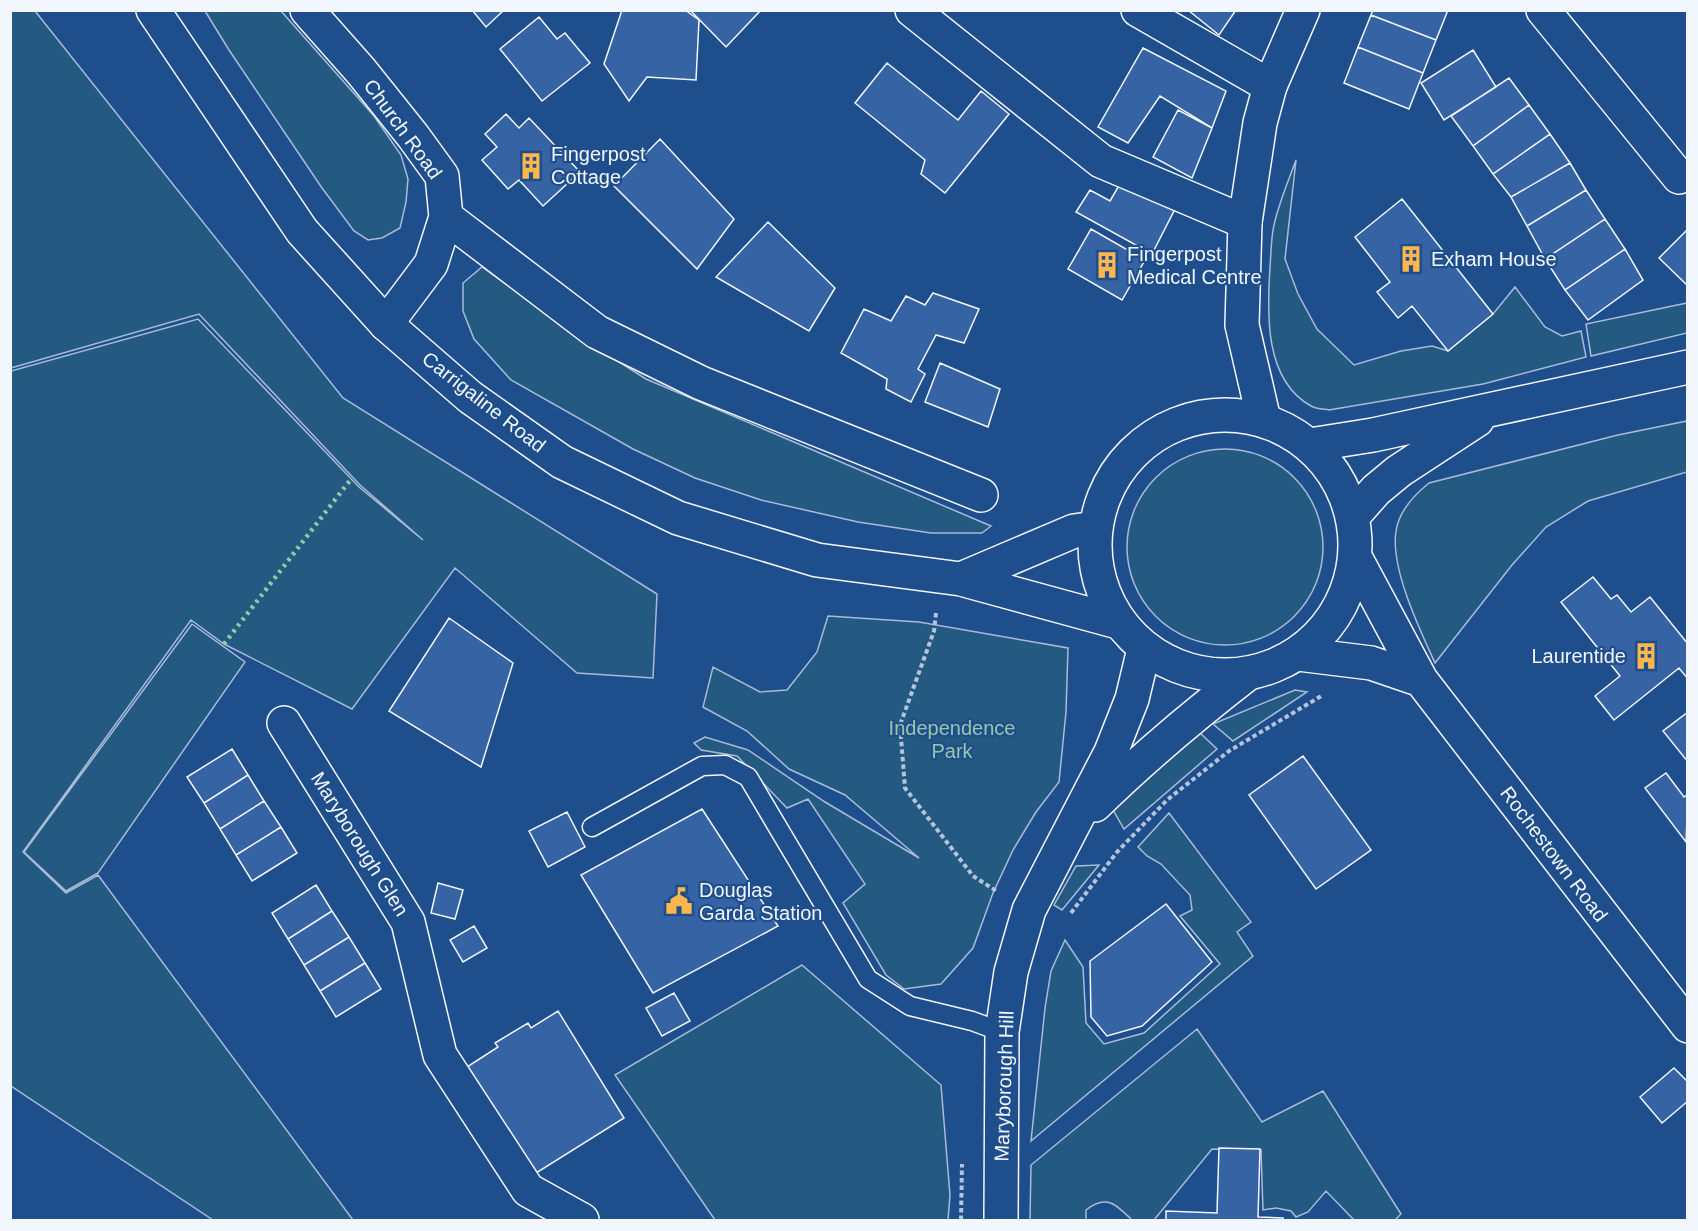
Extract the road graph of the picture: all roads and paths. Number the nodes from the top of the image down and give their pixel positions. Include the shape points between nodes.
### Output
1 (153, 10) edge
2 (307, 10) edge
3 (912, 10) edge
4 (1138, 10) edge
5 (1303, 10) edge
6 (1543, 10) edge
7 (1270, 86) junction
8 (1679, 177) dead end
9 (446, 217) junction
10 (1245, 222) junction
11 (386, 324) junction
12 (1688, 367) edge
13 (1493, 409) junction
14 (1264, 420) junction
15 (1310, 445) junction
16 (981, 495) dead end
17 (1353, 516) junction
18 (1095, 528) junction
19 (1355, 557) junction
20 (961, 579) junction
21 (1119, 622) junction
22 (1144, 649) junction
23 (1298, 654) junction
24 (1246, 675) junction
25 (1421, 680) junction
26 (284, 723) dead end
27 (1076, 823) junction
28 (592, 827) dead end
29 (1688, 1026) edge
30 (1002, 1032) junction
31 (582, 1221) edge
32 (1001, 1221) edge

1 - 11 street, Carrigaline Road via 302,231
2 - 9 street, Church Road via 361,71 442,176
3 - 10 street via 1101,161
4 - 7 street
5 - 7 street
6 - 8 street
7 - 10 street via 1260,123
9 - 11 street, Church Road via 431,264
9 - 16 street via 597,333 701,383
10 - 14 street via 1242,325
11 - 20 street, Carrigaline Road via 470,397 562,462 678,518 817,560
12 - 13 street
13 - 15 street
13 - 17 street via 1399,471
14 - 15 street
14 - 18 street via 1227,414 1189,419 1154,435 1126,459 1106,491
15 - 17 street via 1329,466
17 - 19 street
18 - 20 street via 1074,531
18 - 21 street via 1095,561 1103,593
19 - 23 street via 1346,595 1326,628
19 - 25 street, Rochestown Road
20 - 21 street, Carrigaline Road
21 - 22 street
22 - 24 street via 1175,667 1210,676
22 - 27 street, Maryborough Hill via 1132,699 1112,752
23 - 24 street
23 - 25 street via 1371,663
24 - 27 street, Maryborough Hill via 1146,755
25 - 29 street, Rochestown Road
26 - 31 street, Maryborough Glen via 408,922 440,1055 528,1190
27 - 30 street, Maryborough Hill via 1029,910 1011,972
28 - 30 lane via 702,766 724,765 748,777 868,980 910,1006
30 - 32 street, Maryborough Hill

